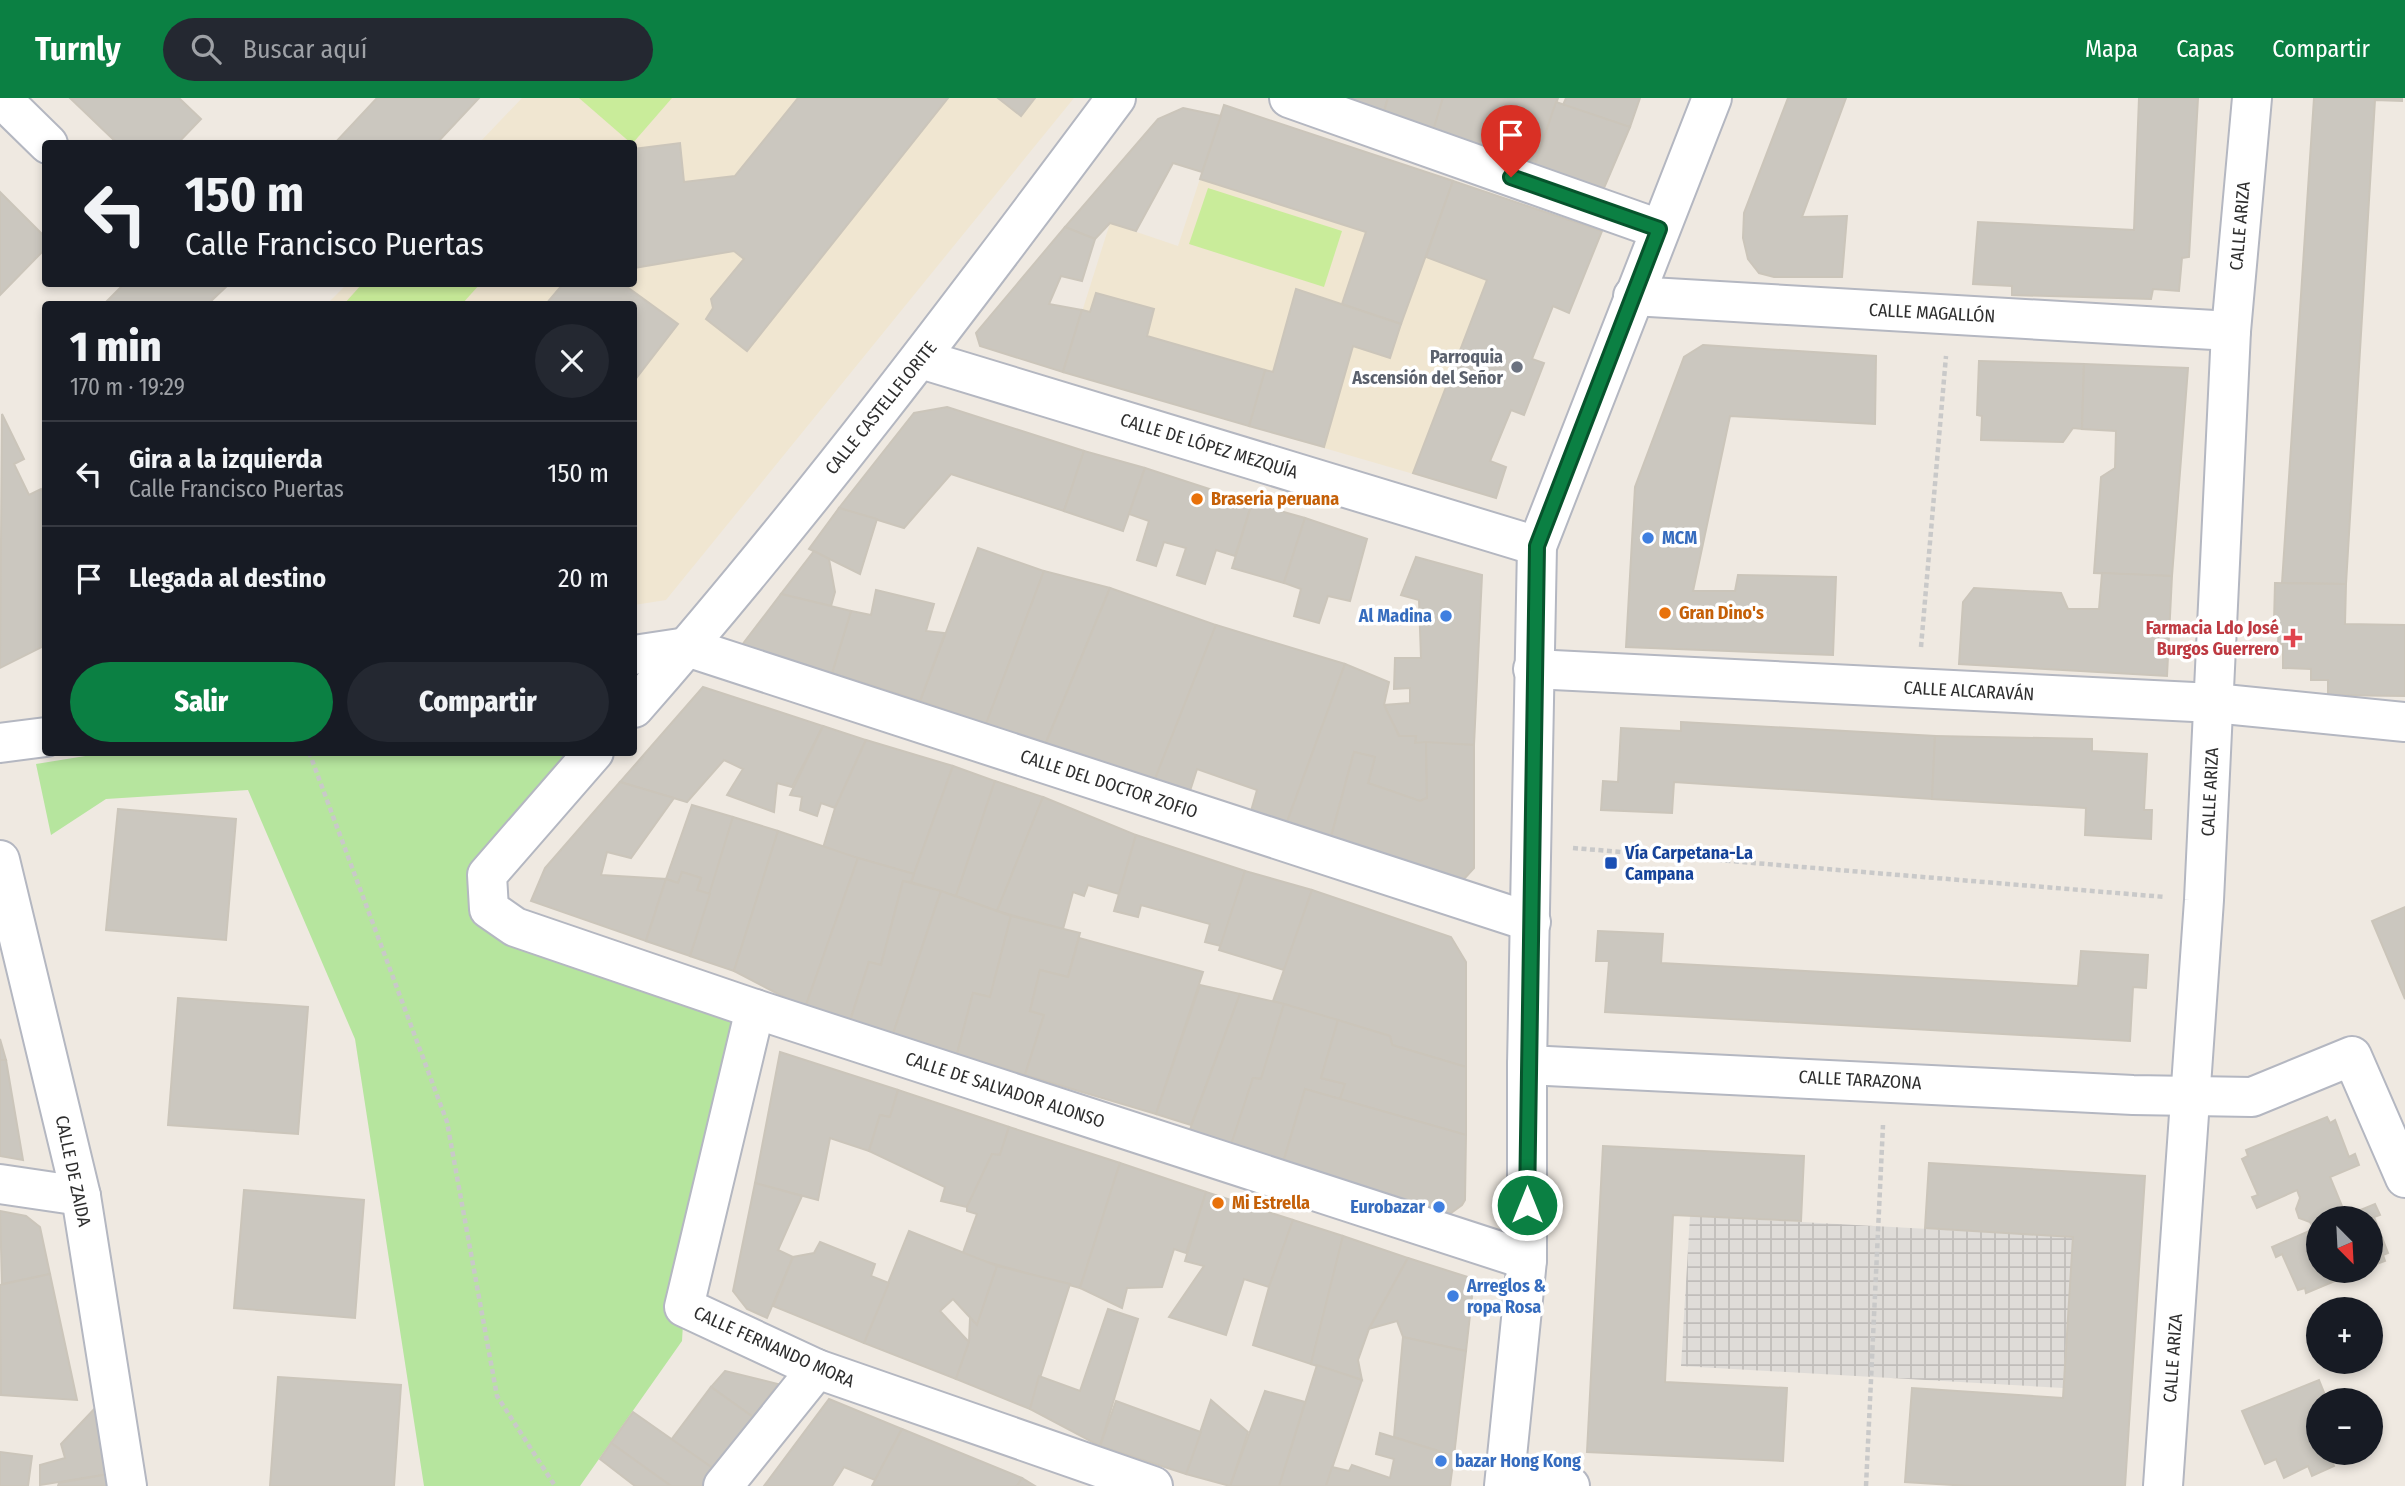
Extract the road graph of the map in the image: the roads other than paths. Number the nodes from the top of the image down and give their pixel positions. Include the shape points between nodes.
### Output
1 (1, 98) edge
2 (1116, 98) edge
3 (1289, 98) edge
4 (1712, 98) edge
5 (2252, 98) edge
6 (44, 140) edge
7 (1659, 229) junction
8 (1633, 296) junction
9 (2231, 331) junction
10 (921, 359) junction
11 (1537, 546) junction
12 (687, 647) junction
13 (637, 655) edge
14 (1533, 669) junction
15 (2214, 703) junction
16 (637, 705) edge
17 (2405, 722) edge
18 (42, 738) edge
19 (0, 743) edge
20 (591, 756) edge
21 (0, 860) edge
22 (1531, 922) junction
23 (755, 1009) junction
24 (1527, 1065) junction
25 (2192, 1095) junction
26 (2405, 1178) edge
27 (0, 1184) edge
28 (81, 1196) junction
29 (1527, 1260) junction
30 (817, 1369) junction
31 (1505, 1483) edge
32 (127, 1486) edge
33 (723, 1486) edge
34 (1153, 1486) edge
35 (1570, 1486) edge
36 (2163, 1486) edge

1 - 6 street
2 - 10 street, CALLE CASTELLFLORITE
3 - 7 street
4 - 7 street
5 - 9 street, CALLE ARIZA
7 - 8 street
8 - 9 street, CALLE MAGALLÓN
8 - 11 street
9 - 15 street, CALLE ARIZA
10 - 11 street, CALLE DE LÓPEZ MEZQUÍA
10 - 12 street, CALLE CASTELLFLORITE
11 - 14 street
12 - 13 street
12 - 16 street, CALLE CASTELLFLORITE
12 - 22 street, CALLE DEL DOCTOR ZOFIO
14 - 15 street, CALLE ALCARAVÁN
14 - 22 street
15 - 17 street, CALLE ALCARAVÁN
15 - 25 street, CALLE ARIZA
18 - 19 street
20 - 23 street, CALLE DE SALVADOR ALONSO via 487,875 489,909 515,927
21 - 28 street, CALLE DE ZAIDA
22 - 24 street
23 - 29 street, CALLE DE SALVADOR ALONSO
23 - 30 street, CALLE FERNANDO MORA via 684,1307
24 - 25 street, CALLE TARAZONA
24 - 29 street
25 - 26 street, CALLE TARAZONA via 2252,1097 2352,1056
25 - 36 street, CALLE ARIZA
27 - 28 street
28 - 32 street, CALLE DE ZAIDA
29 - 31 street
30 - 33 street
30 - 34 street, CALLE FERNANDO MORA
31 - 35 street

